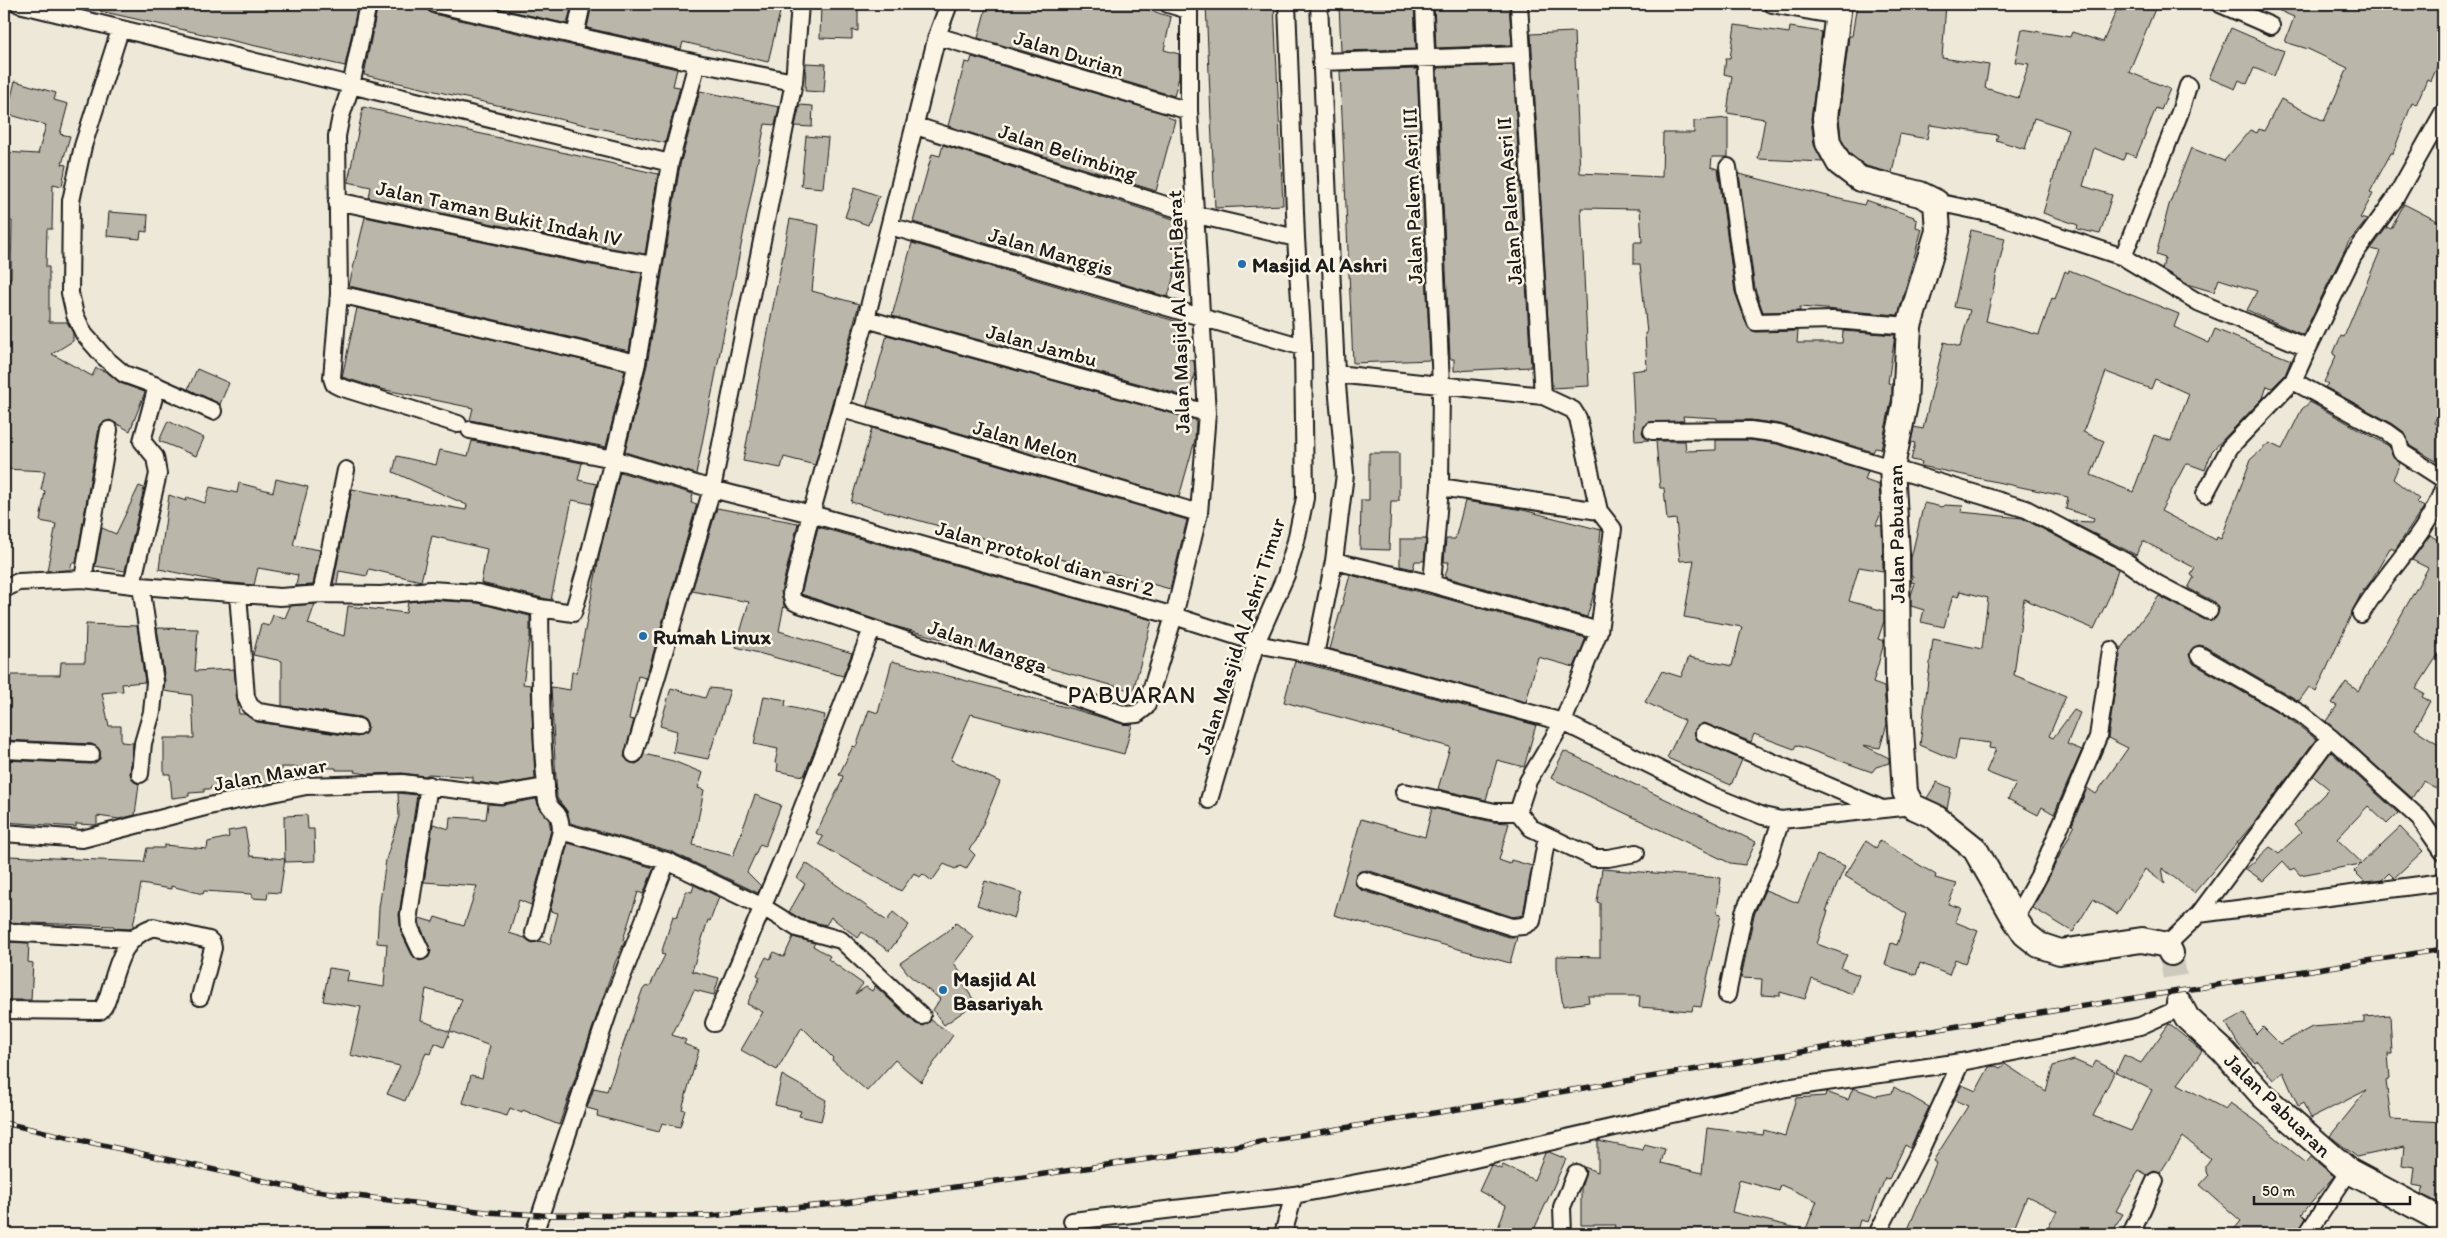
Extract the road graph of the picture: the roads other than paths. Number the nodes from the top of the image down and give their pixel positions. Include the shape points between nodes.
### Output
1 (19, 4) edge
2 (368, 4) edge
3 (435, 4) edge
4 (582, 4) edge
5 (800, 4) edge
6 (949, 4) edge
7 (1168, 4) edge
8 (1287, 4) edge
9 (1319, 4) edge
10 (1424, 4) edge
11 (1519, 4) edge
12 (1772, 4) edge
13 (2220, 4) edge
14 (1188, 7) edge
15 (1838, 10) edge
16 (2271, 26) dead end
17 (120, 30) junction
18 (575, 36) junction
19 (937, 36) junction
20 (1520, 55) junction
21 (1428, 58) junction
22 (1321, 62) junction
23 (697, 63) junction
24 (794, 82) junction
25 (351, 86) junction
26 (2188, 86) dead end
27 (1189, 111) junction
28 (2443, 113) edge
29 (916, 126) junction
30 (670, 163) junction
31 (1728, 167) dead end
32 (337, 201) junction
33 (1936, 202) junction
34 (1196, 215) junction
35 (890, 226) junction
36 (1296, 238) junction
37 (2123, 257) junction
38 (653, 265) junction
39 (339, 294) junction
40 (1201, 317) junction
41 (866, 319) junction
42 (1909, 326) junction
43 (1303, 347) junction
44 (2308, 348) junction
45 (637, 363) junction
46 (1336, 374) junction
47 (2293, 381) junction
48 (156, 386) junction
49 (1441, 386) junction
50 (1543, 396) junction
51 (842, 409) junction
52 (213, 411) dead end
53 (1207, 413) junction
54 (109, 430) dead end
55 (1652, 431) dead end
56 (613, 459) junction
57 (1892, 467) junction
58 (346, 470) dead end
59 (2443, 479) edge
60 (1440, 487) junction
61 (2443, 488) edge
62 (712, 489) junction
63 (2205, 494) dead end
64 (1600, 511) junction
65 (1199, 513) junction
66 (811, 514) junction
67 (1334, 561) junction
68 (83, 579) junction
69 (1432, 584) junction
70 (137, 585) junction
71 (4, 589) edge
72 (238, 594) junction
73 (321, 594) junction
74 (540, 608) junction
75 (2209, 611) dead end
76 (2361, 614) dead end
77 (1174, 616) junction
78 (872, 629) junction
79 (1599, 631) junction
80 (1262, 645) junction
81 (2111, 650) dead end
82 (1316, 655) junction
83 (2199, 655) dead end
84 (1146, 707) joint
85 (1563, 722) junction
86 (358, 727) dead end
87 (1704, 733) dead end
88 (2330, 737) junction
89 (4, 750) edge
90 (91, 754) dead end
91 (634, 754) dead end
92 (140, 774) dead end
93 (429, 785) junction
94 (546, 787) junction
95 (1404, 792) dead end
96 (1209, 800) dead end
97 (1912, 806) junction
98 (1882, 809) junction
99 (1518, 812) junction
100 (1782, 820) junction
101 (560, 831) junction
102 (4, 833) edge
103 (1547, 836) junction
104 (2443, 852) edge
105 (1636, 853) dead end
106 (667, 861) junction
107 (1364, 880) dead end
108 (2443, 882) edge
109 (763, 907) junction
110 (2199, 914) junction
111 (2015, 919) junction
112 (4, 932) edge
113 (534, 933) dead end
114 (131, 939) junction
115 (2169, 949) joint
116 (421, 951) dead end
117 (1727, 994) dead end
118 (200, 997) dead end
119 (2179, 1005) joint
120 (4, 1010) edge
121 (922, 1016) dead end
122 (714, 1024) dead end
123 (1961, 1062) junction
124 (2348, 1171) junction
125 (1576, 1173) dead end
126 (2155, 1181) dead end
127 (1294, 1195) junction
128 (1072, 1221) dead end
129 (2443, 1221) edge
130 (534, 1234) edge
131 (1282, 1234) edge
132 (1563, 1234) edge
133 (1877, 1234) edge
134 (2131, 1234) edge
135 (2308, 1234) edge

1 - 17 street
2 - 25 street
3 - 18 street
4 - 18 street
5 - 24 street
6 - 19 street
7 - 14 street
8 - 36 street, Jalan Masjid Al Ashri Timur
9 - 22 street
10 - 21 street, Jalan Palem Asri III
11 - 20 street, Jalan Palem Asri II
12 - 15 street
13 - 16 street
14 - 27 street, Jalan Masjid Al Ashri Barat
15 - 33 street via 1825,118 1828,143 1835,157 1860,179 1920,194
17 - 25 street
17 - 48 street via 84,146 71,201 70,293 84,334 104,357 124,374
18 - 23 street
19 - 27 street, Jalan Durian
19 - 29 street
20 - 21 street
20 - 50 street, Jalan Palem Asri II
21 - 22 street
21 - 49 street, Jalan Palem Asri III
22 - 46 street
23 - 24 street
23 - 30 street
24 - 62 street
25 - 30 street
25 - 32 street via 337,136
26 - 37 street
27 - 34 street, Jalan Masjid Al Ashri Barat
28 - 44 street via 2394,200 2353,256
29 - 34 street, Jalan Belimbing
29 - 35 street
30 - 38 street
31 - 42 street via 1745,291 1756,322 1833,320
32 - 38 street, Jalan Taman Bukit Indah IV
32 - 39 street
33 - 37 street via 1994,214
33 - 42 street, Jalan Pabuaran via 1938,231
34 - 36 street, Jalan Belimbing
34 - 40 street, Jalan Masjid Al Ashri Barat
35 - 40 street, Jalan Manggis
35 - 41 street
36 - 43 street, Jalan Masjid Al Ashri Timur
37 - 44 street via 2198,302
38 - 45 street
39 - 45 street
39 - 56 street, Jalan protokol dian asri 2 via 334,384 464,427
40 - 43 street, Jalan Manggis
40 - 53 street, Jalan Masjid Al Ashri Barat
41 - 51 street
41 - 53 street, Jalan Jambu
42 - 57 street, Jalan Pabuaran via 1905,404
43 - 80 street, Jalan Masjid Al Ashri Timur via 1305,498 1296,541
44 - 47 street
45 - 56 street
46 - 49 street
46 - 67 street via 1345,474
47 - 59 street via 2387,432 2398,440 2401,452
47 - 63 street via 2230,447
48 - 52 street
48 - 70 street via 142,441 155,457 158,474
49 - 50 street
49 - 60 street, Jalan Palem Asri III
50 - 64 street via 1573,410 1578,418
51 - 65 street, Jalan Melon
51 - 66 street
53 - 65 street, Jalan Masjid Al Ashri Barat
54 - 68 street
55 - 57 street via 1750,430 1779,434
56 - 62 street, Jalan protokol dian asri 2
56 - 74 street via 573,613
57 - 75 street via 2026,509
57 - 97 street, Jalan Pabuaran via 1904,792
58 - 73 street
60 - 64 street
60 - 69 street, Jalan Palem Asri III
61 - 76 street via 2415,539 2374,591
62 - 66 street, Jalan protokol dian asri 2
62 - 91 street
64 - 79 street via 1613,529
65 - 77 street, Jalan Masjid Al Ashri Barat
66 - 77 street, Jalan protokol dian asri 2
66 - 78 street, Jalan Mangga via 791,587 793,601
67 - 69 street
67 - 82 street
68 - 70 street
68 - 71 street via 18,582
69 - 79 street
70 - 72 street
70 - 92 street via 155,682
72 - 73 street via 280,598
72 - 86 street via 246,698 250,706 258,712
73 - 74 street via 381,595 430,590 478,593
74 - 94 street via 540,721
77 - 80 street, Jalan protokol dian asri 2
77 - 84 street, Jalan Masjid Al Ashri Barat
78 - 84 street, Jalan Mangga via 1126,715 1136,714
78 - 109 street
79 - 85 street
80 - 82 street, Jalan protokol dian asri 2
80 - 96 street, Jalan Masjid Al Ashri Timur
81 - 111 street via 2098,737 2041,872
82 - 85 street, Jalan protokol dian asri 2
83 - 88 street via 2301,714
85 - 99 street via 1528,781
85 - 100 street, Jalan protokol dian asri 2 via 1711,795 1763,816
87 - 98 street
88 - 104 street via 2420,819
88 - 110 street
89 - 90 street
93 - 94 street, Jalan Mawar via 500,795
93 - 102 street, Jalan Mawar via 306,786 226,802 82,839
93 - 116 street via 409,914 410,928
94 - 101 street via 547,801 560,818
95 - 99 street via 1495,812
97 - 98 street
97 - 111 street via 1934,816 1975,849
98 - 100 street
99 - 103 street via 1531,828
100 - 117 street via 1744,912
101 - 106 street
101 - 113 street
103 - 105 street via 1594,858
103 - 107 street via 1532,921 1523,926 1512,927
106 - 109 street
106 - 130 street via 608,1013
108 - 110 street
109 - 121 street via 797,928 841,940
109 - 122 street
110 - 115 street
111 - 115 street via 2025,934 2039,945 2060,952 2142,940
112 - 114 street
114 - 118 street via 153,927 209,940 213,948
114 - 120 street via 115,971 105,1006 100,1011
119 - 123 street via 2140,1026
119 - 124 street, Jalan Pabuaran via 2263,1096
123 - 127 street via 1786,1088 1435,1168
123 - 133 street
124 - 129 street, Jalan Pabuaran
124 - 135 street
125 - 132 street via 1562,1208
126 - 134 street
127 - 128 street
127 - 131 street

